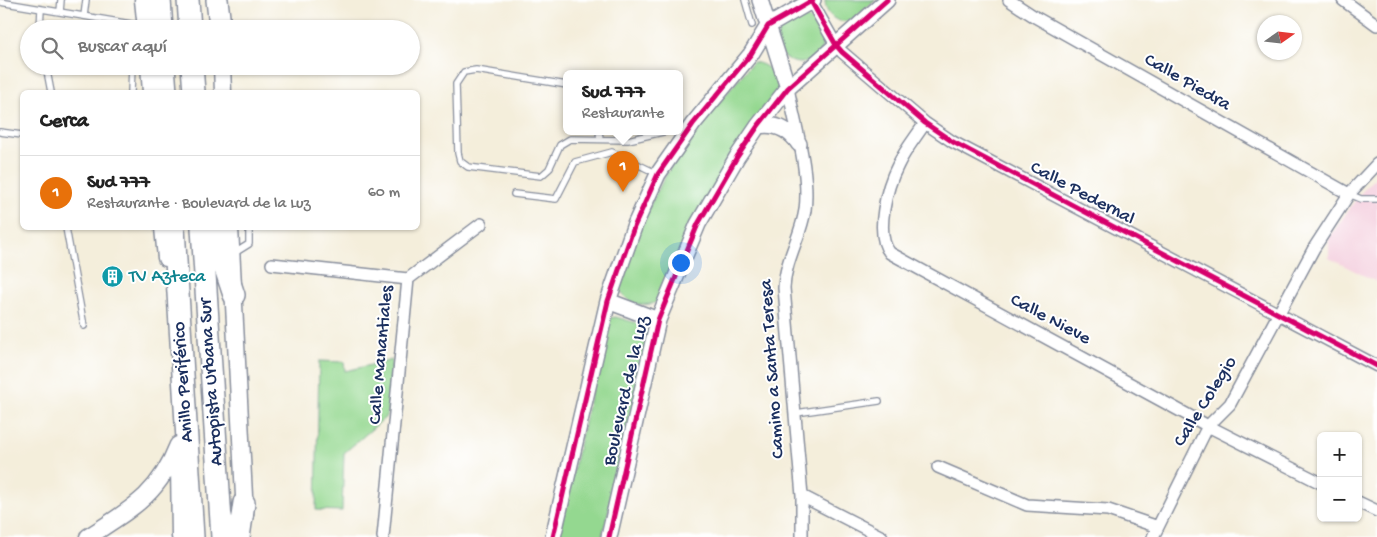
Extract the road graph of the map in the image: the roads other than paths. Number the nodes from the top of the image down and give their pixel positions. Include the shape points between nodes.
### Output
1 (61, 0) edge
2 (86, 0) edge
3 (143, 0) edge
4 (160, 0) edge
5 (176, 0) edge
6 (745, 0) edge
7 (760, 0) edge
8 (887, 0) edge
9 (1009, 0) edge
10 (1344, 0) edge
11 (812, 1) edge
12 (0, 2) edge
13 (18, 2) edge
14 (208, 8) edge
15 (41, 9) junction
16 (60, 12) junction
17 (84, 16) junction
18 (40, 20) edge
19 (106, 20) edge
20 (149, 20) edge
21 (154, 20) edge
22 (177, 20) edge
23 (198, 20) edge
24 (1377, 25) edge
25 (752, 26) dead end
26 (768, 26) junction
27 (836, 45) junction
28 (48, 75) edge
29 (132, 75) edge
30 (181, 75) edge
31 (193, 75) edge
32 (206, 75) edge
33 (222, 75) edge
34 (151, 77) edge
35 (563, 84) edge
36 (788, 88) junction
37 (52, 90) edge
38 (132, 90) edge
39 (164, 90) edge
40 (182, 90) edge
41 (194, 90) edge
42 (207, 90) edge
43 (223, 90) edge
44 (925, 123) junction
45 (686, 126) edge
46 (758, 126) junction
47 (0, 132) edge
48 (20, 135) edge
49 (600, 135) edge
50 (650, 135) edge
51 (681, 135) edge
52 (600, 139) junction
53 (798, 144) junction
54 (1377, 164) edge
55 (658, 174) junction
56 (514, 194) dead end
57 (1349, 194) junction
58 (1376, 198) edge
59 (481, 224) dead end
60 (66, 230) edge
61 (163, 230) edge
62 (174, 230) edge
63 (190, 230) edge
64 (215, 230) edge
65 (215, 230) edge
66 (215, 230) edge
67 (216, 230) edge
68 (249, 230) edge
69 (232, 254) junction
70 (272, 264) dead end
71 (408, 279) junction
72 (234, 295) junction
73 (608, 301) junction
74 (1277, 314) junction
75 (658, 320) junction
76 (84, 326) dead end
77 (1377, 366) edge
78 (879, 401) dead end
79 (796, 413) junction
80 (1208, 426) junction
81 (178, 445) junction
82 (938, 467) dead end
83 (1317, 481) edge
84 (179, 492) junction
85 (802, 496) junction
86 (244, 503) junction
87 (1362, 504) edge
88 (1377, 511) edge
89 (1155, 532) edge
90 (88, 537) edge
91 (180, 537) edge
92 (188, 537) edge
93 (193, 537) edge
94 (207, 537) edge
95 (222, 537) edge
96 (231, 537) edge
97 (239, 537) edge
98 (247, 537) edge
99 (383, 537) edge
100 (553, 537) edge
101 (608, 537) edge
102 (802, 537) edge
103 (882, 537) edge

1 - 16 lane
2 - 17 lane
3 - 20 main road
4 - 21 highway
5 - 22 highway
6 - 25 lane
7 - 26 street, Camino a Santa Teresa
8 - 27 street, Boulevard de la Luz
9 - 57 street, Calle Piedra via 1035,18
10 - 24 street
11 - 26 street, Boulevard de la Luz
11 - 27 street, Calle Pedernal
12 - 13 lane
13 - 15 lane
14 - 23 highway
15 - 16 lane
15 - 18 lane
16 - 17 lane
17 - 19 lane
26 - 36 street, Camino a Santa Teresa
26 - 45 street, Boulevard de la Luz via 737,73
27 - 36 street, Boulevard de la Luz
27 - 44 street, Calle Pedernal
28 - 37 lane
29 - 38 lane
30 - 40 highway
31 - 41 highway
32 - 42 highway
33 - 43 main road
34 - 39 highway
35 - 52 lane via 476,70 464,72 456,84 460,162 468,167 542,176 564,141
36 - 46 street, Boulevard de la Luz
36 - 53 street, Camino a Santa Teresa
44 - 74 street, Calle Pedernal via 968,150
44 - 80 street, Calle Nieve via 898,164 889,189 882,236 890,253
46 - 53 street via 771,125 783,129
46 - 75 street, Boulevard de la Luz via 698,224
47 - 48 lane
49 - 52 lane
50 - 52 lane via 628,140
51 - 55 street, Boulevard de la Luz
53 - 79 street, Camino a Santa Teresa via 805,210 786,269 784,288
54 - 57 street, Calle Colegio
55 - 56 lane via 612,152 575,162 556,199
55 - 73 street, Boulevard de la Luz via 634,227
57 - 58 lane via 1361,199
57 - 74 street, Calle Colegio
59 - 71 street
60 - 76 lane
61 - 81 main road
62 - 93 highway, Anillo Periférico
63 - 94 highway, Autopista Urbana Sur
64 - 72 highway
65 - 95 highway, Autopista Urbana Sur
66 - 96 highway, Anillo Periférico
67 - 69 main road
68 - 69 lane via 250,244
69 - 72 main road
70 - 71 street, Calle Manantiales
71 - 99 street, Calle Manantiales
72 - 86 main road
73 - 75 street
73 - 100 street, Boulevard de la Luz
74 - 77 street, Calle Pedernal
74 - 80 street, Calle Colegio via 1230,404
75 - 101 street, Boulevard de la Luz
78 - 79 lane
79 - 85 street, Camino a Santa Teresa
80 - 83 street, Calle Nieve
80 - 89 street, Calle Colegio
81 - 84 main road
81 - 90 main road via 168,469 156,486 136,506
82 - 89 street via 1027,505 1108,510
84 - 91 main road
84 - 92 highway
85 - 102 street, Camino a Santa Teresa
85 - 103 street
86 - 97 highway
86 - 98 main road
87 - 88 street

